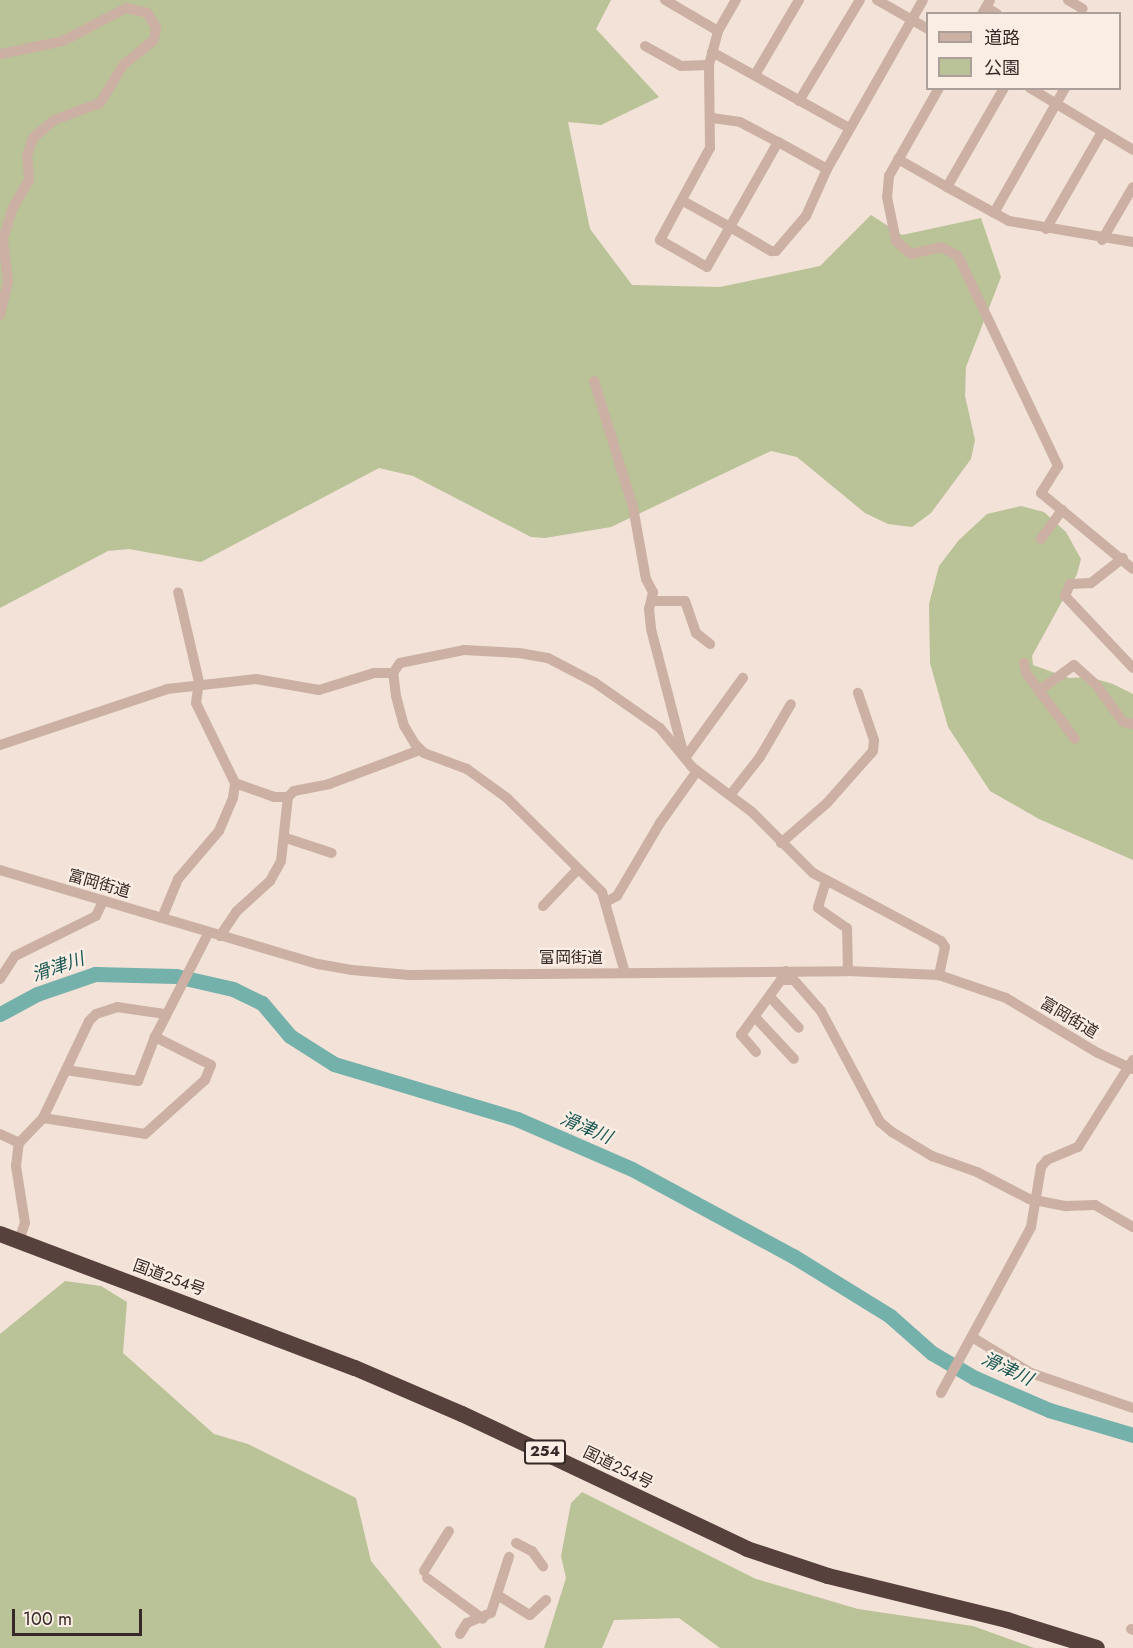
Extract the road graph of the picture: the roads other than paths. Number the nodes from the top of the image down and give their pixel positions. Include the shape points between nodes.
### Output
1 (665, 0) edge
2 (736, 0) edge
3 (799, 0) edge
4 (860, 0) edge
5 (877, 0) edge
6 (923, 0) edge
7 (1068, 0) edge
8 (1083, 9) dead end
9 (911, 20) junction
10 (926, 28) edge
11 (718, 31) junction
12 (645, 46) dead end
13 (711, 52) junction
14 (0, 54) edge
15 (709, 65) junction
16 (755, 75) junction
17 (938, 90) edge
18 (1003, 90) edge
19 (1033, 90) edge
20 (1064, 90) edge
21 (799, 100) junction
22 (1057, 104) junction
23 (712, 118) junction
24 (849, 128) junction
25 (1102, 132) junction
26 (778, 142) junction
27 (1133, 150) edge
28 (898, 159) junction
29 (827, 169) junction
30 (1133, 186) edge
31 (947, 187) junction
32 (683, 201) junction
33 (994, 213) junction
34 (730, 227) junction
35 (1047, 230) junction
36 (1102, 240) junction
37 (1133, 242) edge
38 (0, 315) edge
39 (594, 381) dead end
40 (1062, 510) junction
41 (1041, 539) dead end
42 (1123, 558) junction
43 (1133, 568) edge
44 (178, 592) dead end
45 (653, 601) junction
46 (710, 644) dead end
47 (1024, 663) dead end
48 (1133, 668) edge
49 (393, 674) junction
50 (743, 678) dead end
51 (196, 687) junction
52 (1040, 690) junction
53 (858, 693) dead end
54 (791, 704) dead end
55 (1133, 724) edge
56 (1075, 739) dead end
57 (0, 745) edge
58 (420, 750) junction
59 (685, 758) junction
60 (697, 771) junction
61 (235, 783) junction
62 (730, 794) junction
63 (288, 797) junction
64 (286, 838) junction
65 (781, 843) junction
66 (332, 853) dead end
67 (578, 869) junction
68 (0, 870) edge
69 (826, 881) junction
70 (103, 901) junction
71 (606, 902) junction
72 (543, 906) dead end
73 (162, 918) junction
74 (209, 932) junction
75 (220, 936) junction
76 (848, 971) junction
77 (625, 973) junction
78 (939, 975) junction
79 (788, 976) junction
80 (0, 979) edge
81 (770, 997) junction
82 (166, 1012) junction
83 (756, 1017) junction
84 (799, 1028) dead end
85 (155, 1037) junction
86 (756, 1052) dead end
87 (794, 1059) dead end
88 (1131, 1065) edge
89 (66, 1070) junction
90 (43, 1118) junction
91 (0, 1134) edge
92 (19, 1143) junction
93 (1037, 1200) junction
94 (1133, 1227) edge
95 (0, 1234) edge
96 (19, 1241) junction
97 (971, 1339) junction
98 (942, 1392) dead end
99 (1133, 1408) edge
100 (449, 1531) dead end
101 (516, 1543) dead end
102 (508, 1557) dead end
103 (543, 1566) dead end
104 (499, 1596) junction
105 (546, 1600) dead end
106 (483, 1619) junction
107 (460, 1634) dead end
108 (1097, 1648) edge

1 - 11 street
2 - 11 street
3 - 16 street
4 - 21 street
5 - 9 street
6 - 9 street
7 - 8 street
9 - 10 street
9 - 24 street
11 - 13 street
12 - 15 street via 681,66
13 - 15 street
13 - 16 street
14 - 38 street via 63,41 126,8 147,13 156,27 154,40 124,64 100,103 54,120 33,138 27,155 29,180 12,210 3,240 8,282
15 - 23 street
16 - 21 street
17 - 28 street
18 - 31 street
19 - 22 street
20 - 22 street
21 - 24 street
22 - 25 street
22 - 33 street
23 - 26 street via 740,122
23 - 32 street via 708,155
24 - 29 street
25 - 27 street
25 - 35 street
26 - 29 street
26 - 34 street
28 - 31 street
28 - 40 street via 887,190 896,241 911,254 941,248 958,256 1058,466 1041,494
29 - 34 street via 806,216 782,249 771,251
30 - 36 street
31 - 33 street
32 - 34 street
32 - 34 street via 660,240 706,267
33 - 35 street
35 - 36 street
36 - 37 street
39 - 45 street via 633,507
40 - 41 street
40 - 42 street
42 - 43 street
42 - 48 street via 1091,583 1070,584 1065,596
44 - 51 street via 199,682
45 - 46 street via 685,601 696,633
45 - 59 street via 649,609 651,629
47 - 52 street via 1026,673
49 - 51 street via 374,673 319,690 256,679
49 - 58 street via 404,726
49 - 59 street via 400,663 464,650 549,658 641,712
50 - 59 street
51 - 57 street via 167,689
51 - 61 street via 196,703
52 - 55 street via 1074,665 1097,686 1123,722
52 - 56 street
53 - 65 street via 874,740 873,752 827,803
54 - 62 street via 760,757
58 - 63 street via 329,784 294,791
58 - 67 street via 458,764 507,798
59 - 60 street
60 - 62 street
60 - 71 street via 660,823 617,896
61 - 63 street via 274,797
61 - 73 street via 219,831 178,879
62 - 65 street
63 - 64 street
64 - 66 street
64 - 75 street via 281,861 270,881 237,911
65 - 69 street
67 - 71 street via 602,892
67 - 72 street
68 - 70 street, 富岡街道
69 - 76 street via 818,908 847,928
69 - 78 street via 941,940 945,947
70 - 73 street, 富岡街道
70 - 80 street via 96,915 15,956
71 - 77 street
73 - 74 street, 富岡街道
74 - 75 street, 富岡街道
74 - 82 street
75 - 77 street, 富岡街道 via 318,964 380,973
76 - 78 street, 富岡街道
76 - 79 street, 富岡街道
77 - 79 street, 富岡街道
78 - 88 street, 富岡街道 via 1006,998
79 - 81 street
79 - 93 street via 821,1011 880,1122 932,1156
81 - 83 street
81 - 84 street
82 - 85 street
82 - 89 street via 117,1007 96,1014
83 - 86 street via 741,1035
83 - 87 street
85 - 89 street via 138,1081
85 - 90 street via 203,1059 212,1070 145,1134
88 - 93 street via 1078,1147 1044,1163
89 - 90 street
90 - 92 street
91 - 92 street
92 - 96 street via 16,1166 26,1223
93 - 94 street via 1095,1206
93 - 97 street via 1026,1237
95 - 96 highway, 国道254号 / 254
96 - 108 highway, 国道254号 / 254 via 462,1414 747,1549 828,1576 1007,1620
97 - 98 street
97 - 99 street via 1032,1373
100 - 106 street via 426,1575
101 - 103 street via 532,1551
102 - 104 street
104 - 105 street via 530,1615
104 - 106 street
106 - 107 street via 467,1623

